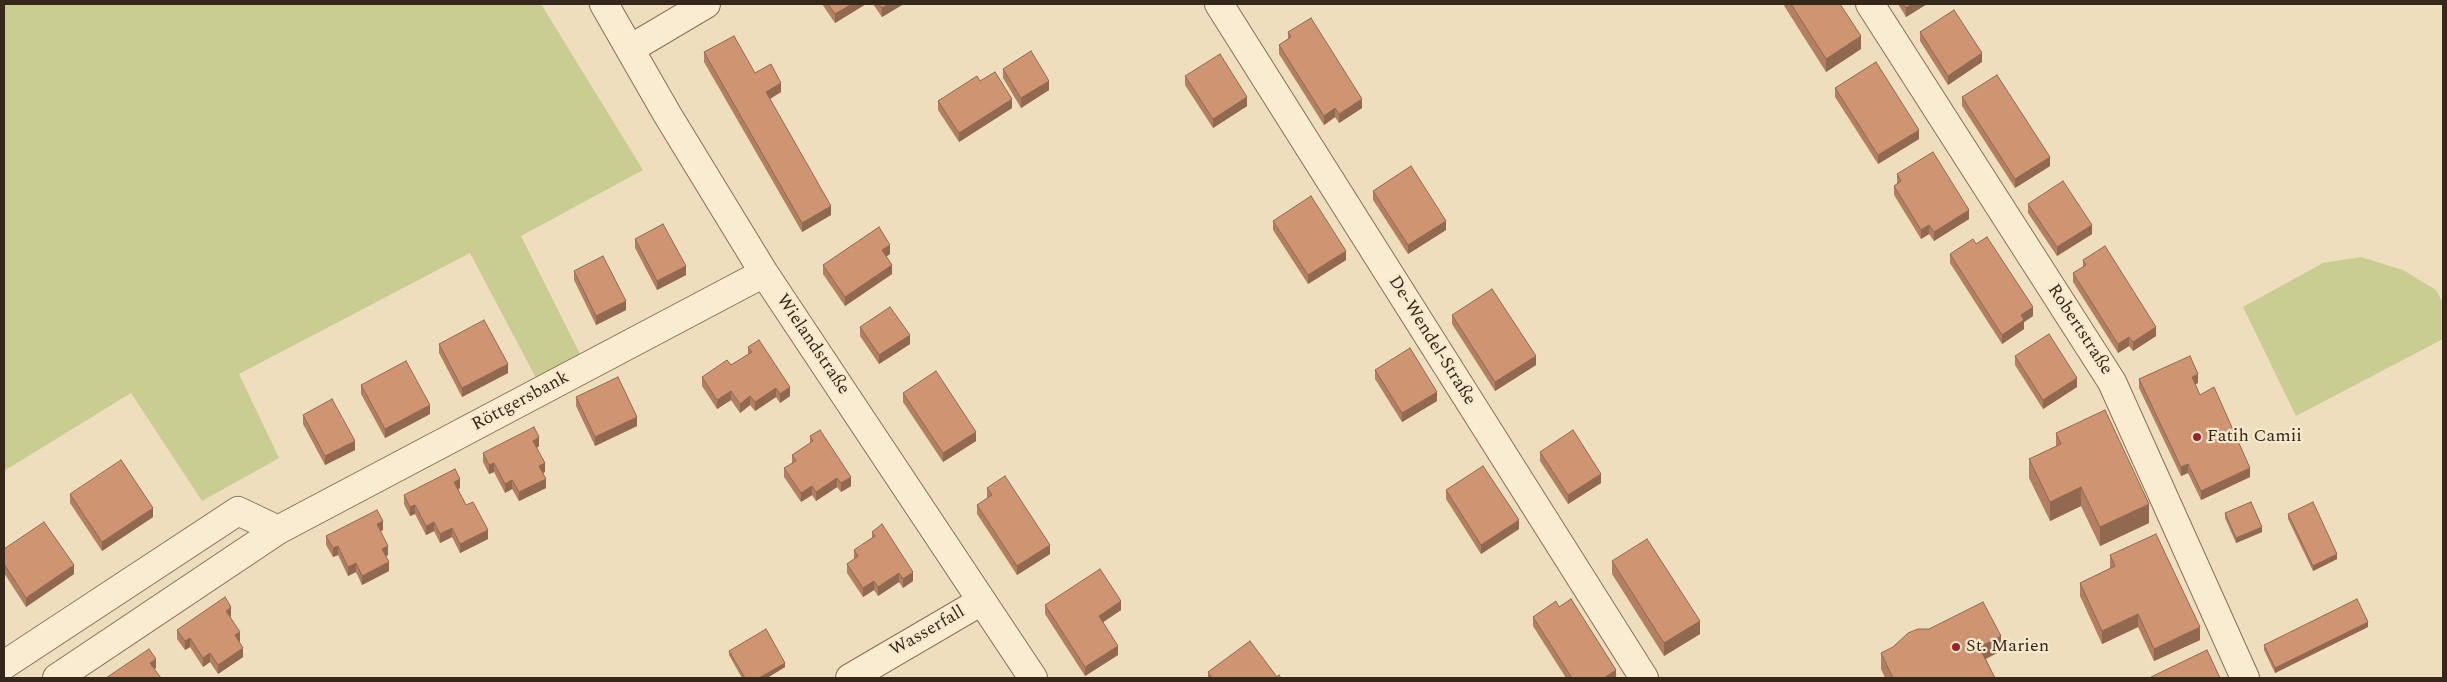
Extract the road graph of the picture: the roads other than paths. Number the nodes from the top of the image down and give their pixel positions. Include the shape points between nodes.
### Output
1 (604, 4) edge
2 (706, 4) edge
3 (1219, 4) edge
4 (1870, 4) edge
5 (630, 49) junction
6 (764, 273) junction
7 (278, 530) junction
8 (104, 597) junction
9 (980, 602) junction
10 (61, 626) junction
11 (126, 632) junction
12 (33, 644) junction
13 (83, 660) junction
14 (4, 665) edge
15 (56, 678) edge
16 (850, 678) edge
17 (1033, 678) edge
18 (1644, 678) edge
19 (2245, 678) edge

1 - 5 street, Wielandstraße
2 - 5 street
3 - 18 street, De-Wendel-Straße
4 - 19 street, Robertstraße via 2112,382
5 - 6 street, Wielandstraße
6 - 7 street, Röttgersbank
6 - 9 street, Wielandstraße
7 - 8 street via 238,511
7 - 11 street, Röttgersbank
8 - 10 street
8 - 11 street
9 - 16 street, Wasserfall
9 - 17 street, Wielandstraße
10 - 12 street
10 - 13 street
11 - 13 street, Röttgersbank
12 - 14 street
12 - 15 street, Röttgersbank
13 - 15 street, Röttgersbank

